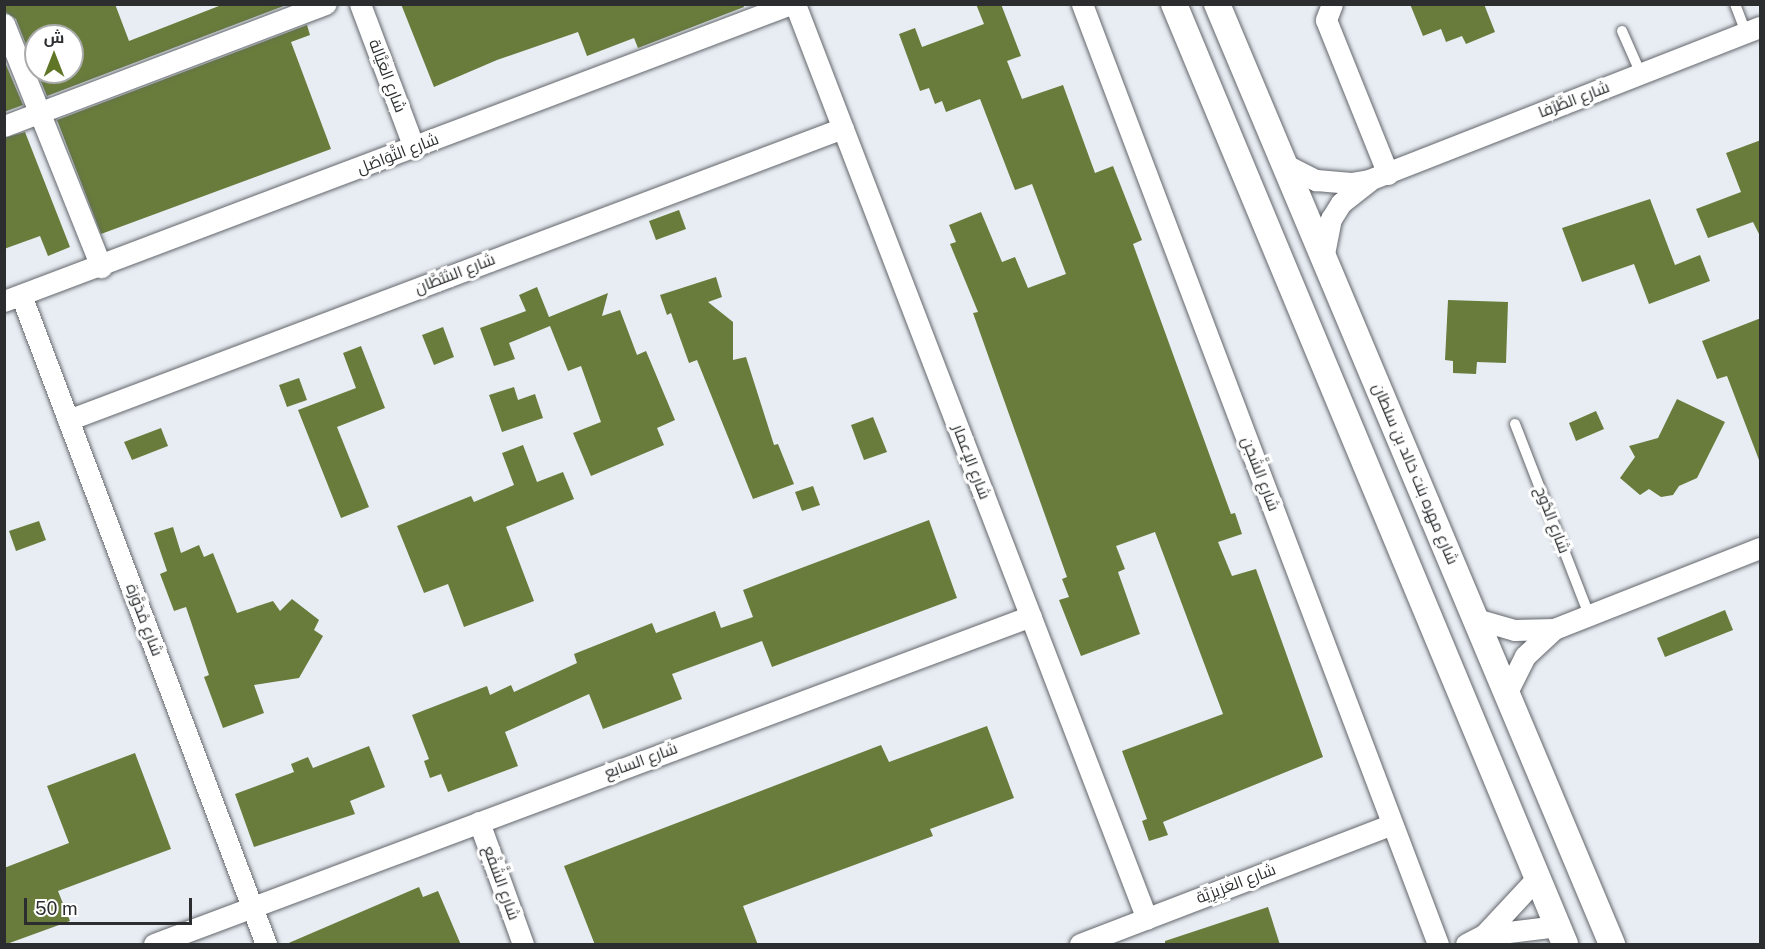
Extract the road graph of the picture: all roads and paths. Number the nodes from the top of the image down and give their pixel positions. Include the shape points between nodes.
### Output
1 (326, 4) edge
2 (360, 4) edge
3 (793, 4) edge
4 (1082, 4) edge
5 (1174, 4) edge
6 (1217, 4) edge
7 (1332, 4) edge
8 (1735, 4) edge
9 (4, 24) edge
10 (1753, 30) edge
11 (1622, 31) dead end
12 (1641, 74) junction
13 (40, 112) junction
14 (4, 126) edge
15 (843, 128) junction
16 (414, 148) junction
17 (1284, 164) junction
18 (1378, 177) junction
19 (1324, 254) junction
20 (101, 267) junction
21 (13, 298) edge
22 (68, 420) junction
23 (1515, 424) dead end
24 (1761, 548) edge
25 (1589, 615) junction
26 (1031, 616) junction
27 (1476, 620) junction
28 (1554, 629) junction
29 (1507, 692) junction
30 (479, 822) junction
31 (1392, 824) junction
32 (1536, 879) junction
33 (252, 907) junction
34 (1147, 919) junction
35 (1561, 935) edge
36 (1475, 940) edge
37 (154, 945) edge
38 (266, 945) edge
39 (523, 945) edge
40 (1080, 945) edge
41 (1438, 945) edge
42 (1612, 945) edge

1 - 13 street
2 - 16 street, شارع العَيَّالة
3 - 15 street, شارع الإعمار
3 - 16 street, شارع التَّوَاصُل
4 - 31 street, شارع الشَّجَن
5 - 32 street
6 - 17 street, شارع مهره بنت خالد بن سلطان
7 - 18 street via 1326,20
8 - 10 lane
9 - 13 street
10 - 12 street, شارع الطَّرْفا
11 - 12 lane
12 - 18 street, شارع الطَّرْفا
13 - 14 street
13 - 20 street
15 - 22 street, شارع الشُّطَّان
15 - 26 street, شارع الإعمار
16 - 20 street, شارع التَّوَاصُل
17 - 18 street, شارع الطَّرْفا via 1325,181
17 - 19 street, شارع مهره بنت خالد بن سلطان
18 - 19 street, شارع الطَّرْفا via 1341,203 1331,219
19 - 27 street, شارع مهره بنت خالد بن سلطان
20 - 21 street, شارع التَّوَاصُل
21 - 22 street, شارع مْدَوَّرَة
22 - 33 street, شارع مْدَوَّرَة
23 - 25 lane, شارع الدُّوح
24 - 25 street
25 - 28 street
26 - 30 street, شارع السابع
26 - 34 street, شارع الإعمار
27 - 28 street via 1514,630
27 - 29 street, شارع مهره بنت خالد بن سلطان
28 - 29 street via 1525,656
29 - 42 street, شارع مهره بنت خالد بن سلطان
30 - 33 street, شارع السابع
30 - 39 street, شارع الشَّفْع
31 - 34 street, شارع العَزِيزِيَّة
31 - 41 street, شارع الشَّجَن
32 - 35 street
32 - 36 street
33 - 37 street, شارع السابع
33 - 38 street, شارع مْدَوَّرَة
34 - 40 street, شارع العَزِيزِيَّة
35 - 36 street

